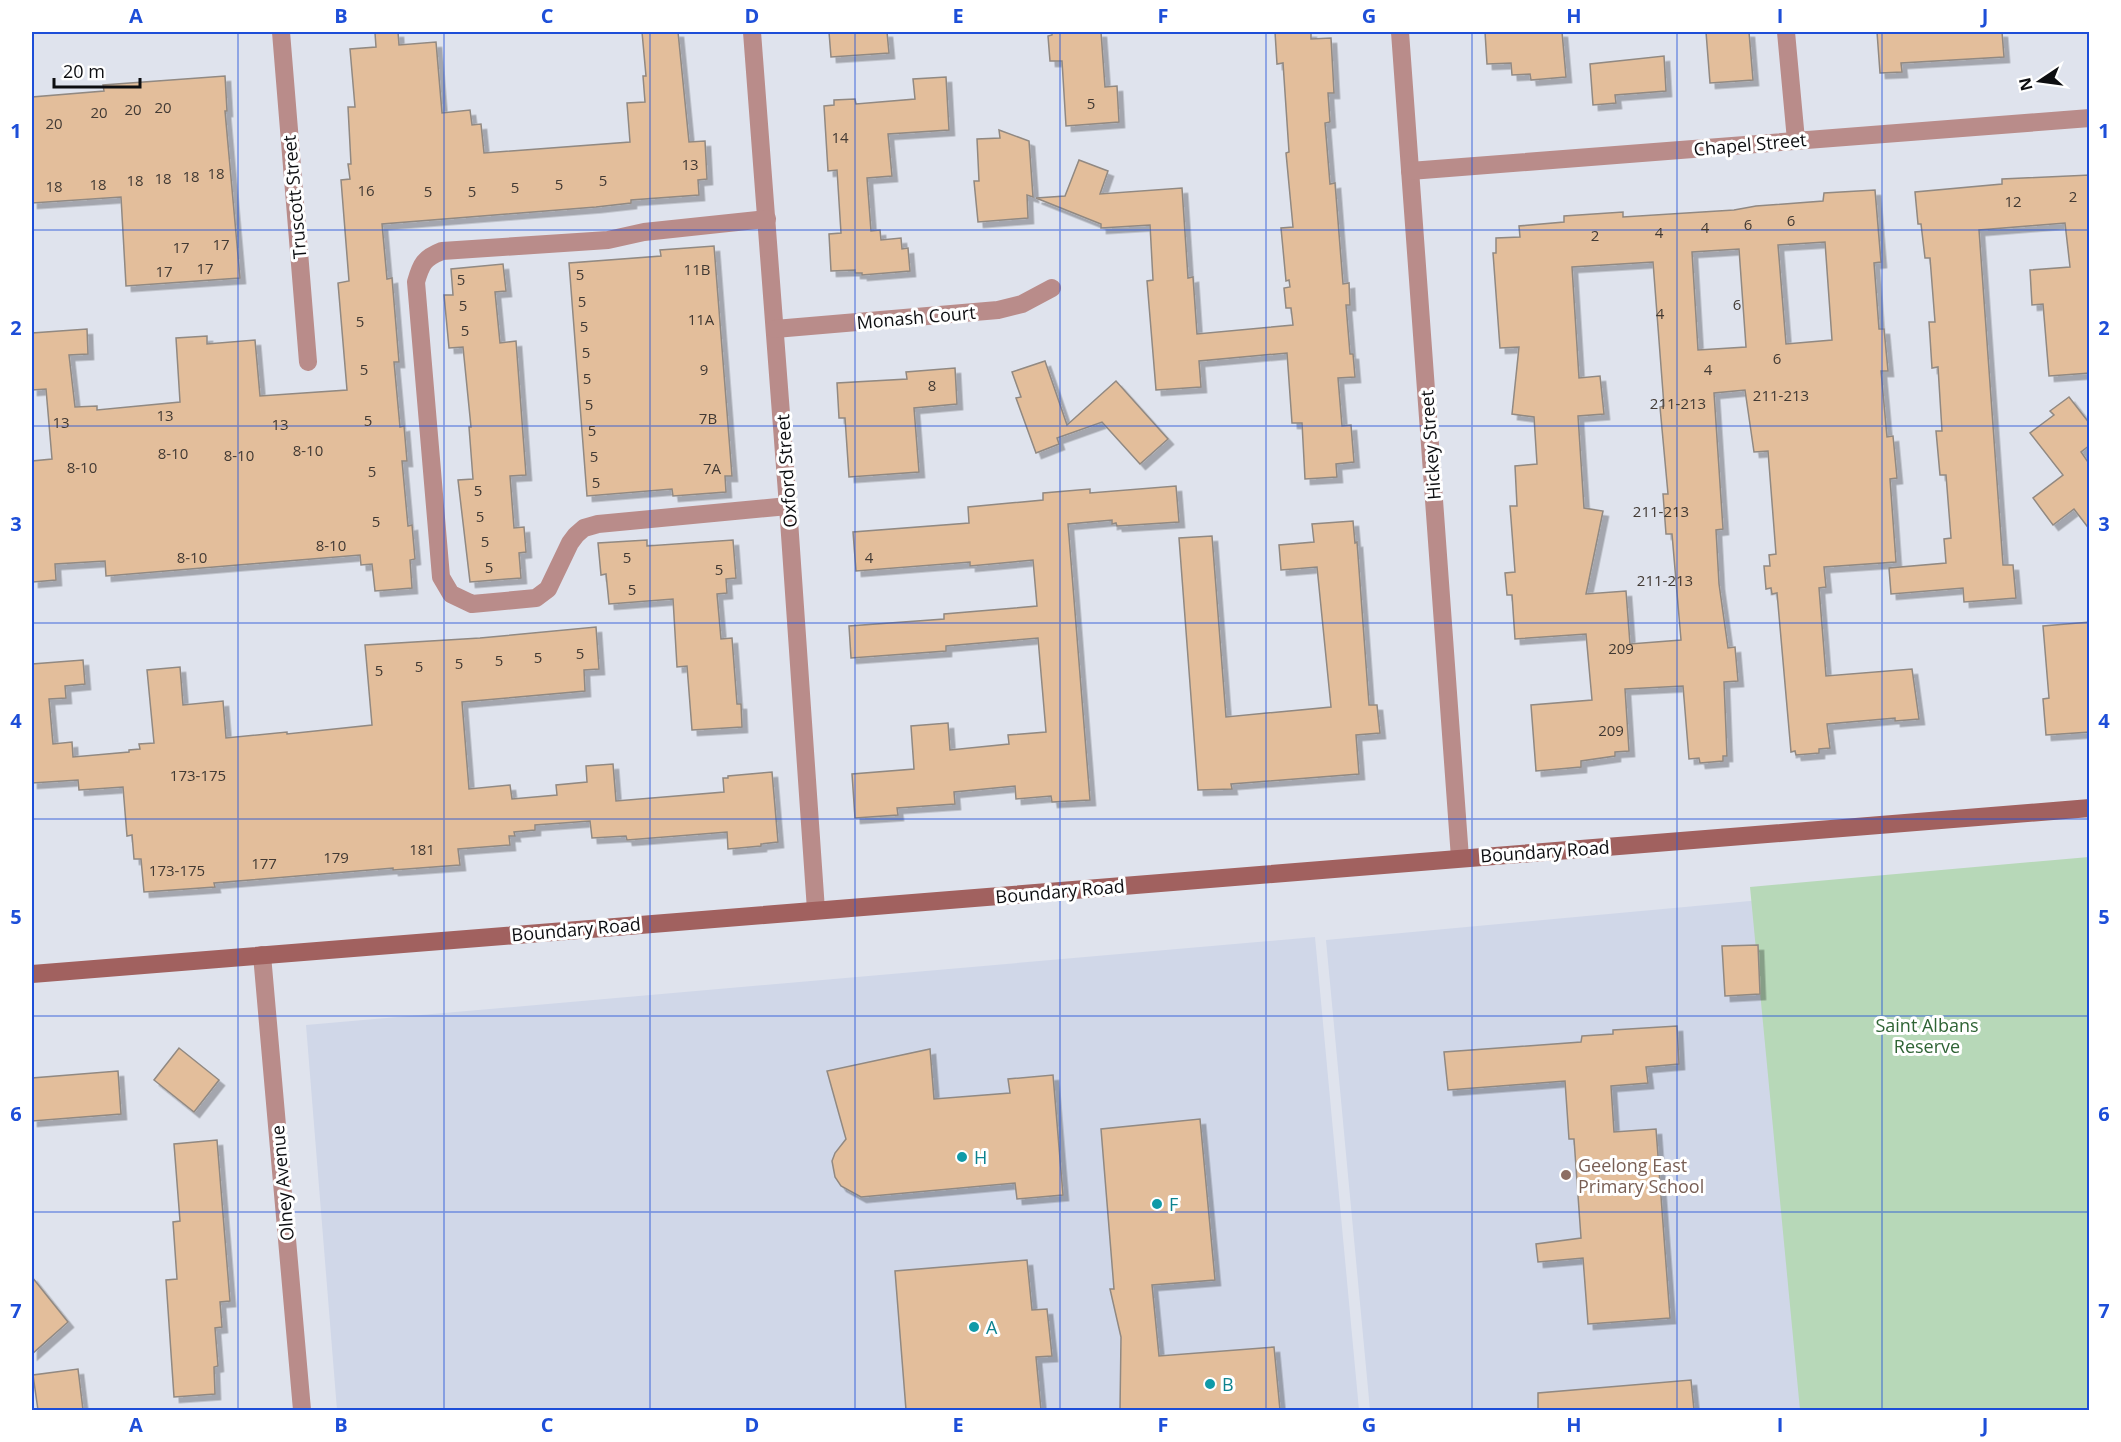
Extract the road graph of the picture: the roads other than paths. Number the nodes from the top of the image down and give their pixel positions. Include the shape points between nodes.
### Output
1 (281, 32) edge
2 (752, 32) edge
3 (1400, 32) edge
4 (1786, 32) edge
5 (2090, 118) edge
6 (1796, 140) junction
7 (1410, 171) junction
8 (766, 219) junction
9 (1052, 288) dead end
10 (775, 329) junction
11 (308, 362) dead end
12 (788, 507) junction
13 (2090, 808) edge
14 (1460, 858) junction
15 (816, 910) junction
16 (262, 955) junction
17 (32, 974) edge
18 (302, 1410) edge

1 - 11 street, Truscott Street
2 - 8 street, Oxford Street
3 - 7 street, Hickey Street
4 - 6 street
5 - 6 street, Chapel Street
6 - 7 street, Chapel Street
7 - 14 street, Hickey Street
8 - 10 street, Oxford Street
8 - 12 street via 644,232 608,240 429,256 420,267 416,282 441,577 451,594 472,604 536,598 548,589 570,543 584,528
9 - 10 street, Monash Court via 1022,304 998,310
10 - 12 street, Oxford Street
12 - 15 street, Oxford Street
13 - 14 main road, Boundary Road
14 - 15 main road, Boundary Road
15 - 16 main road, Boundary Road
16 - 17 main road, Boundary Road
16 - 18 street, Olney Avenue

